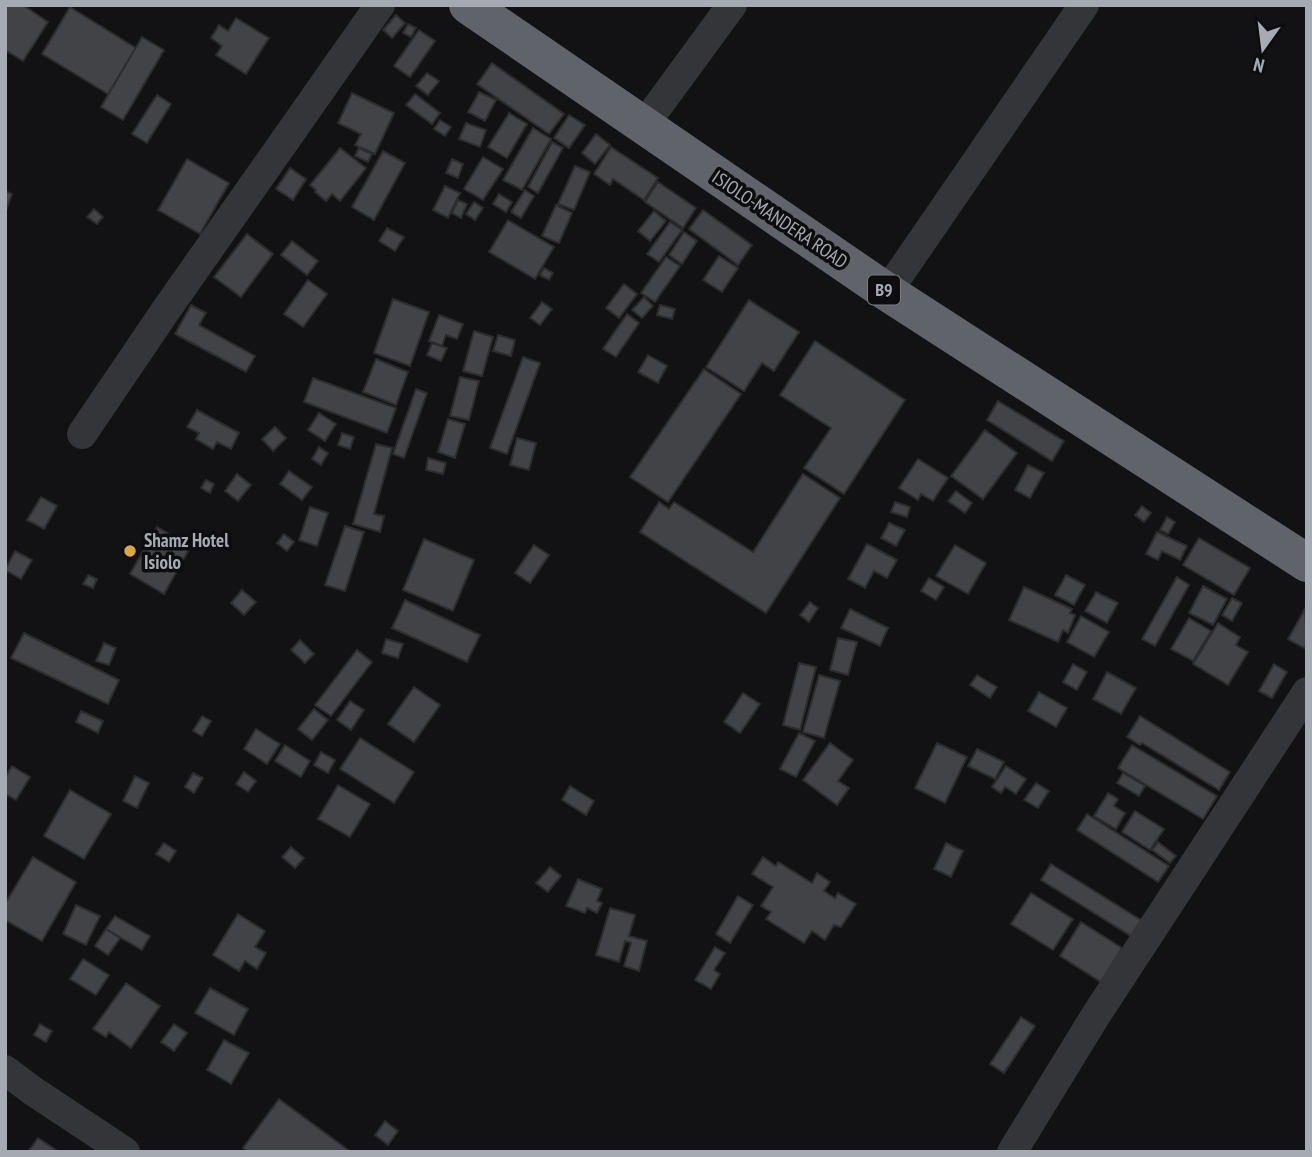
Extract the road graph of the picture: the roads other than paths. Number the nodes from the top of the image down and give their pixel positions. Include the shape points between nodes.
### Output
1 (380, 5) edge
2 (468, 5) edge
3 (732, 5) edge
4 (1084, 5) edge
5 (644, 125) junction
6 (887, 292) junction
7 (82, 434) dead end
8 (1307, 563) edge
9 (1307, 692) edge
10 (5, 1070) edge
11 (125, 1152) edge
12 (1012, 1152) edge

1 - 7 street
2 - 5 highway, ISIOLO-MANDERA ROAD / B9
3 - 5 street
4 - 6 street
5 - 6 highway, ISIOLO-MANDERA ROAD / B9
6 - 8 highway, ISIOLO-MANDERA ROAD / B9
9 - 12 street
10 - 11 street

